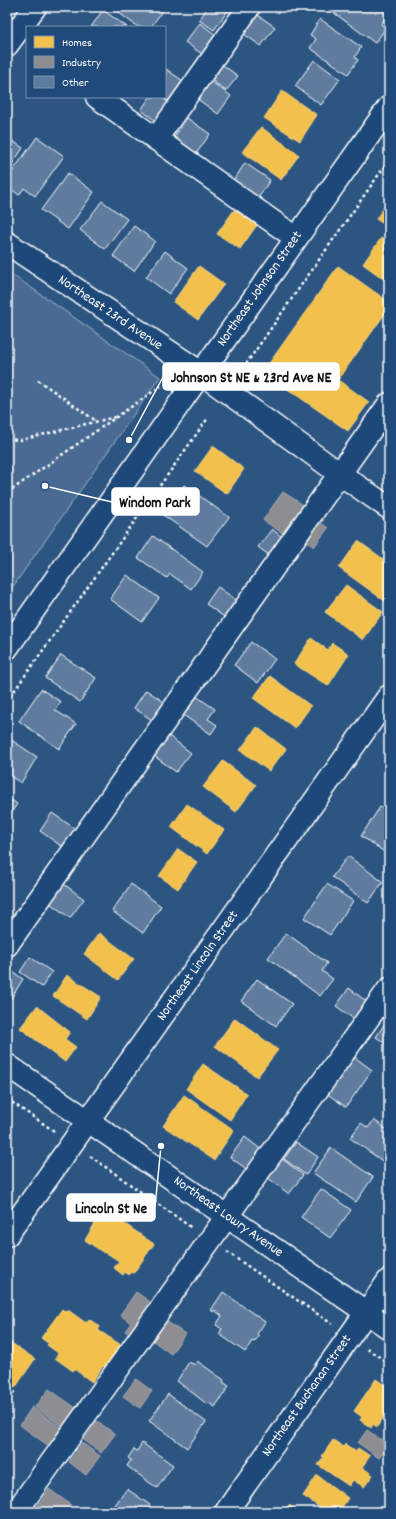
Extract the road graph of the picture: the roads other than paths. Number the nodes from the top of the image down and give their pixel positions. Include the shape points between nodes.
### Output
1 (35, 7) edge
2 (249, 7) edge
3 (13, 41) edge
4 (98, 98) edge
5 (389, 107) edge
6 (156, 139) junction
7 (296, 238) junction
8 (7, 243) edge
9 (200, 373) junction
10 (389, 404) edge
11 (340, 474) junction
12 (389, 508) edge
13 (7, 648) edge
14 (389, 696) edge
15 (7, 945) edge
16 (389, 989) edge
17 (7, 1065) edge
18 (88, 1121) junction
19 (228, 1216) junction
20 (7, 1236) edge
21 (389, 1280) edge
22 (367, 1312) junction
23 (389, 1328) edge
24 (16, 1512) edge
25 (226, 1512) edge

1 - 3 street
2 - 6 street
4 - 6 street
5 - 7 street, Northeast Johnson Street
6 - 7 street
7 - 9 street, Northeast Johnson Street
8 - 9 street, Northeast 23rd Avenue
9 - 11 street, Northeast 23rd Avenue
9 - 13 street, Northeast Johnson Street
10 - 11 street
11 - 12 street, Northeast 23rd Avenue
11 - 15 street
14 - 18 street, Northeast Lincoln Street
16 - 19 street
17 - 18 street, Northeast Lowry Avenue
18 - 19 street, Northeast Lowry Avenue
18 - 20 street, Northeast Lincoln Street
19 - 22 street, Northeast Lowry Avenue
19 - 24 street
21 - 22 street, Northeast Buchanan Street
22 - 23 street, Northeast Lowry Avenue
22 - 25 street, Northeast Buchanan Street

